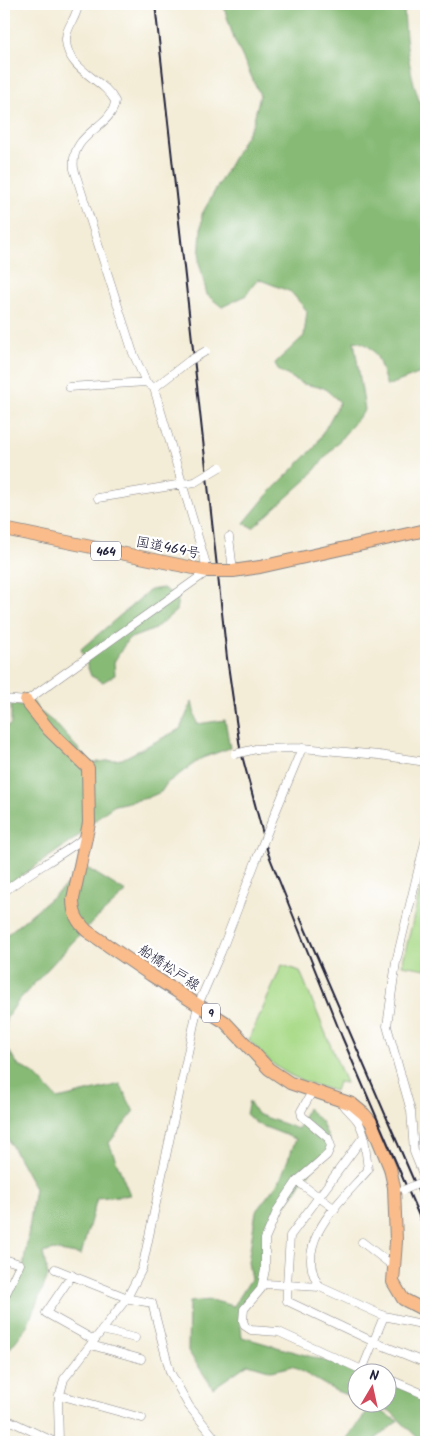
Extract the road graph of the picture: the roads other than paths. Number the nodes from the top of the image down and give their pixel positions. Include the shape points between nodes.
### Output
1 (78, 4) edge
2 (206, 351) dead end
3 (146, 382) junction
4 (69, 387) dead end
5 (154, 388) junction
6 (220, 467) dead end
7 (183, 484) junction
8 (98, 498) dead end
9 (4, 529) edge
10 (426, 530) edge
11 (229, 537) dead end
12 (208, 571) junction
13 (233, 571) junction
14 (4, 699) edge
15 (26, 701) junction
16 (302, 748) junction
17 (235, 754) dead end
18 (426, 762) edge
19 (87, 836) junction
20 (426, 838) edge
21 (4, 892) edge
22 (198, 1006) junction
23 (312, 1092) junction
24 (341, 1101) junction
25 (364, 1136) junction
26 (297, 1181) junction
27 (319, 1197) junction
28 (335, 1209) junction
29 (396, 1209) junction
30 (362, 1242) dead end
31 (4, 1259) edge
32 (393, 1266) junction
33 (54, 1269) dead end
34 (72, 1276) junction
35 (263, 1284) junction
36 (287, 1286) junction
37 (320, 1287) junction
38 (4, 1298) edge
39 (128, 1298) junction
40 (426, 1311) edge
41 (384, 1316) junction
42 (426, 1325) edge
43 (102, 1330) junction
44 (135, 1338) dead end
45 (374, 1342) junction
46 (92, 1343) junction
47 (141, 1359) dead end
48 (426, 1363) edge
49 (350, 1364) edge
50 (365, 1364) edge
51 (398, 1383) edge
52 (426, 1394) edge
53 (59, 1395) junction
54 (142, 1418) dead end
55 (4, 1419) edge
56 (55, 1442) edge
57 (59, 1442) edge
58 (218, 1442) edge

1 - 3 street via 66,34 67,47 75,63 115,101 115,105 94,131 81,140 72,159 119,313
2 - 5 street, bridge via 189,360
3 - 4 street
3 - 5 street
5 - 7 street
6 - 7 street, bridge via 195,482
7 - 8 street
7 - 12 street
9 - 12 main road, 国道464号 / 464
10 - 13 main road, 464
11 - 13 street
12 - 13 main road, 464, bridge
12 - 15 street
14 - 15 street
15 - 19 main road, 船橋松戸線 / 9 via 49,730 88,768
16 - 17 street, bridge via 256,749
16 - 18 street
16 - 22 street, bridge
19 - 21 street
19 - 22 main road, 船橋松戸線 / 9 via 73,899 78,922
20 - 29 street, bridge via 396,962 388,1026 411,1111 414,1152 426,1179 404,1190
22 - 23 main road, 船橋松戸線 / 9 via 225,1022 269,1069
22 - 39 street via 142,1269
23 - 24 main road, 船橋松戸線 / 9
23 - 26 street via 301,1111 302,1116 328,1138 331,1146 327,1155
24 - 25 street via 359,1120
24 - 29 main road, 船橋松戸線 / 9 via 357,1107 371,1122 390,1168
25 - 27 street
25 - 28 street via 368,1170
26 - 27 street
26 - 35 street via 278,1209 265,1239
27 - 28 street
27 - 36 street via 290,1236
28 - 37 street via 322,1226 310,1255 311,1271
29 - 32 main road, 船橋松戸線 / 9
30 - 32 street
31 - 38 street via 20,1264
32 - 40 main road, 船橋松戸線 / 9 via 397,1291 411,1304
33 - 34 street
34 - 39 street
34 - 46 street via 46,1313
35 - 36 street
35 - 49 street via 244,1309 242,1320 245,1326 251,1330 279,1332
36 - 37 street
36 - 45 street via 287,1300
37 - 41 street
39 - 43 street
39 - 58 street via 152,1303 170,1372 189,1406
41 - 42 street
41 - 45 street
43 - 44 street
43 - 46 street
45 - 48 street
45 - 50 street
46 - 47 street
46 - 53 street via 64,1379
51 - 52 street
53 - 54 street
53 - 57 street
55 - 56 street

